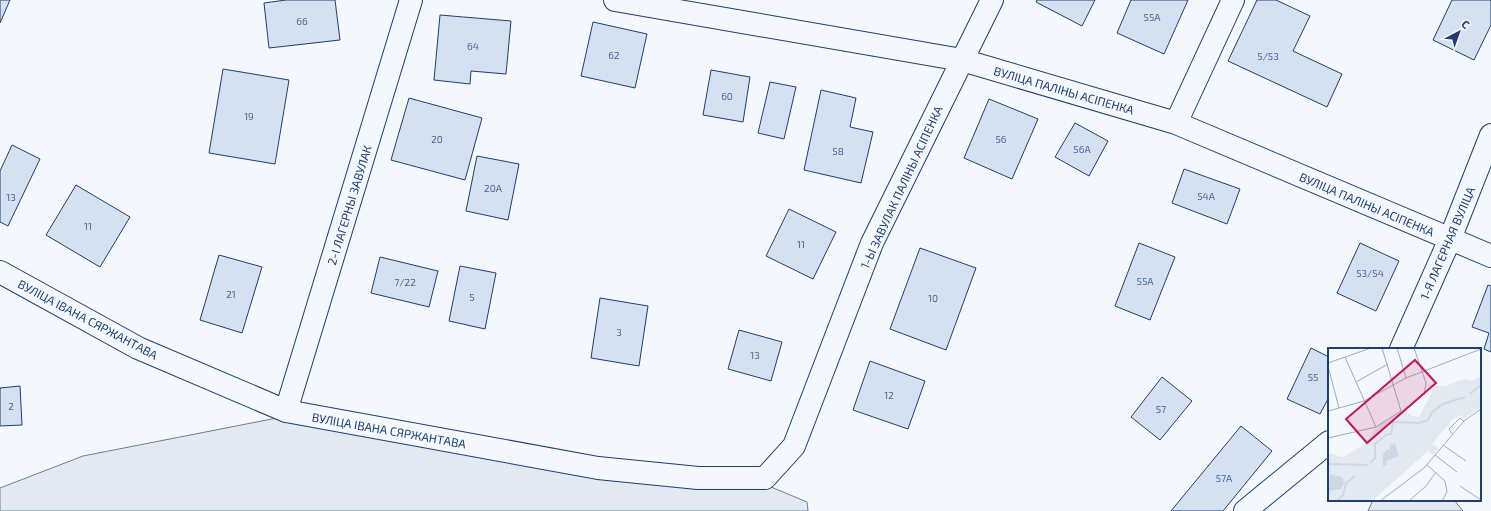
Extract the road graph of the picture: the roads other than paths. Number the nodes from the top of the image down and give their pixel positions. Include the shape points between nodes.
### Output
1 (411, 0) edge
2 (615, 0) edge
3 (992, 0) edge
4 (1233, 0) edge
5 (962, 60) junction
6 (1176, 123) junction
7 (1491, 135) edge
8 (1450, 239) junction
9 (1491, 256) edge
10 (0, 272) edge
11 (1401, 348) edge
12 (286, 411) junction
13 (1328, 443) edge
14 (794, 446) joint
15 (1245, 511) edge

1 - 12 street, 2-І ЛАГЕРНЫ ЗАВУЛАК
2 - 5 street, ВУЛІЦА ПАЛІНЫ АСІПЕНКА
3 - 5 street, 1-Ы ЗАВУЛАК ПАЛІНЫ АСІПЕНКА
4 - 6 street
5 - 6 street, ВУЛІЦА ПАЛІНЫ АСІПЕНКА
5 - 14 street, 1-Ы ЗАВУЛАК ПАЛІНЫ АСІПЕНКА via 872,243
6 - 8 street, ВУЛІЦА ПАЛІНЫ АСІПЕНКА
7 - 8 street, 1-Я ЛАГЕРНАЯ ВУЛІЦА
8 - 9 street, ВУЛІЦА ПАЛІНЫ АСІПЕНКА
8 - 11 street, 1-Я ЛАГЕРНАЯ ВУЛІЦА
10 - 12 street, ВУЛІЦА ІВАНА СЯРЖАНТАВА via 138,348
12 - 14 street, ВУЛІЦА ІВАНА СЯРЖАНТАВА via 598,468 698,478 765,478
13 - 15 street

